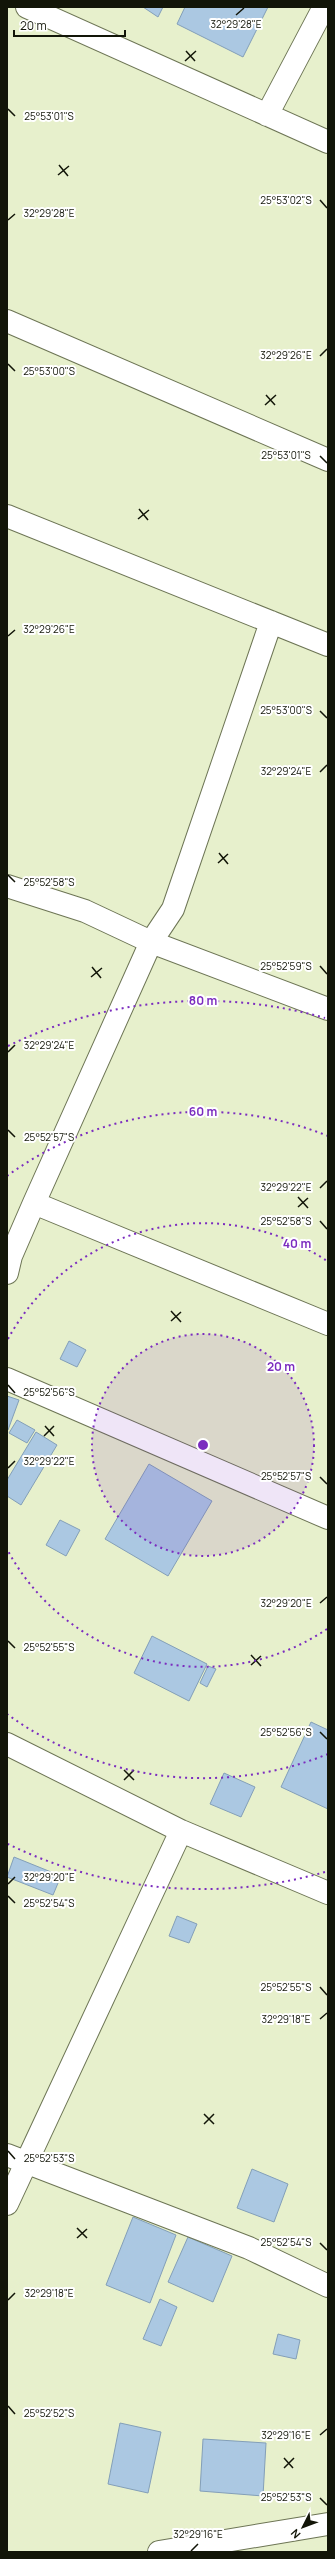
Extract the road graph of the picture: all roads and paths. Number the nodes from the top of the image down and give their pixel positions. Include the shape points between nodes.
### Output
1 (27, 7) edge
2 (324, 7) edge
3 (267, 115) junction
4 (328, 142) edge
5 (7, 321) edge
6 (328, 460) edge
7 (7, 516) edge
8 (271, 622) junction
9 (328, 645) edge
10 (7, 886) edge
11 (151, 942) junction
12 (328, 1009) edge
13 (34, 1203) junction
14 (7, 1273) edge
15 (328, 1324) edge
16 (7, 1378) edge
17 (328, 1518) edge
18 (7, 1744) edge
19 (181, 1830) junction
20 (328, 1893) edge
21 (16, 2159) edge
22 (7, 2204) edge
23 (328, 2286) edge
24 (328, 2524) edge
25 (159, 2552) edge

1 - 3 street
2 - 3 street
3 - 4 street
5 - 6 street
7 - 8 street
8 - 9 street
8 - 11 street via 173,909
10 - 11 street via 85,912
11 - 12 street
11 - 13 street
13 - 14 street via 11,1256
13 - 15 street
16 - 17 street
18 - 19 street
19 - 20 street
19 - 21 street
21 - 22 street
21 - 23 street via 249,2248
24 - 25 street

